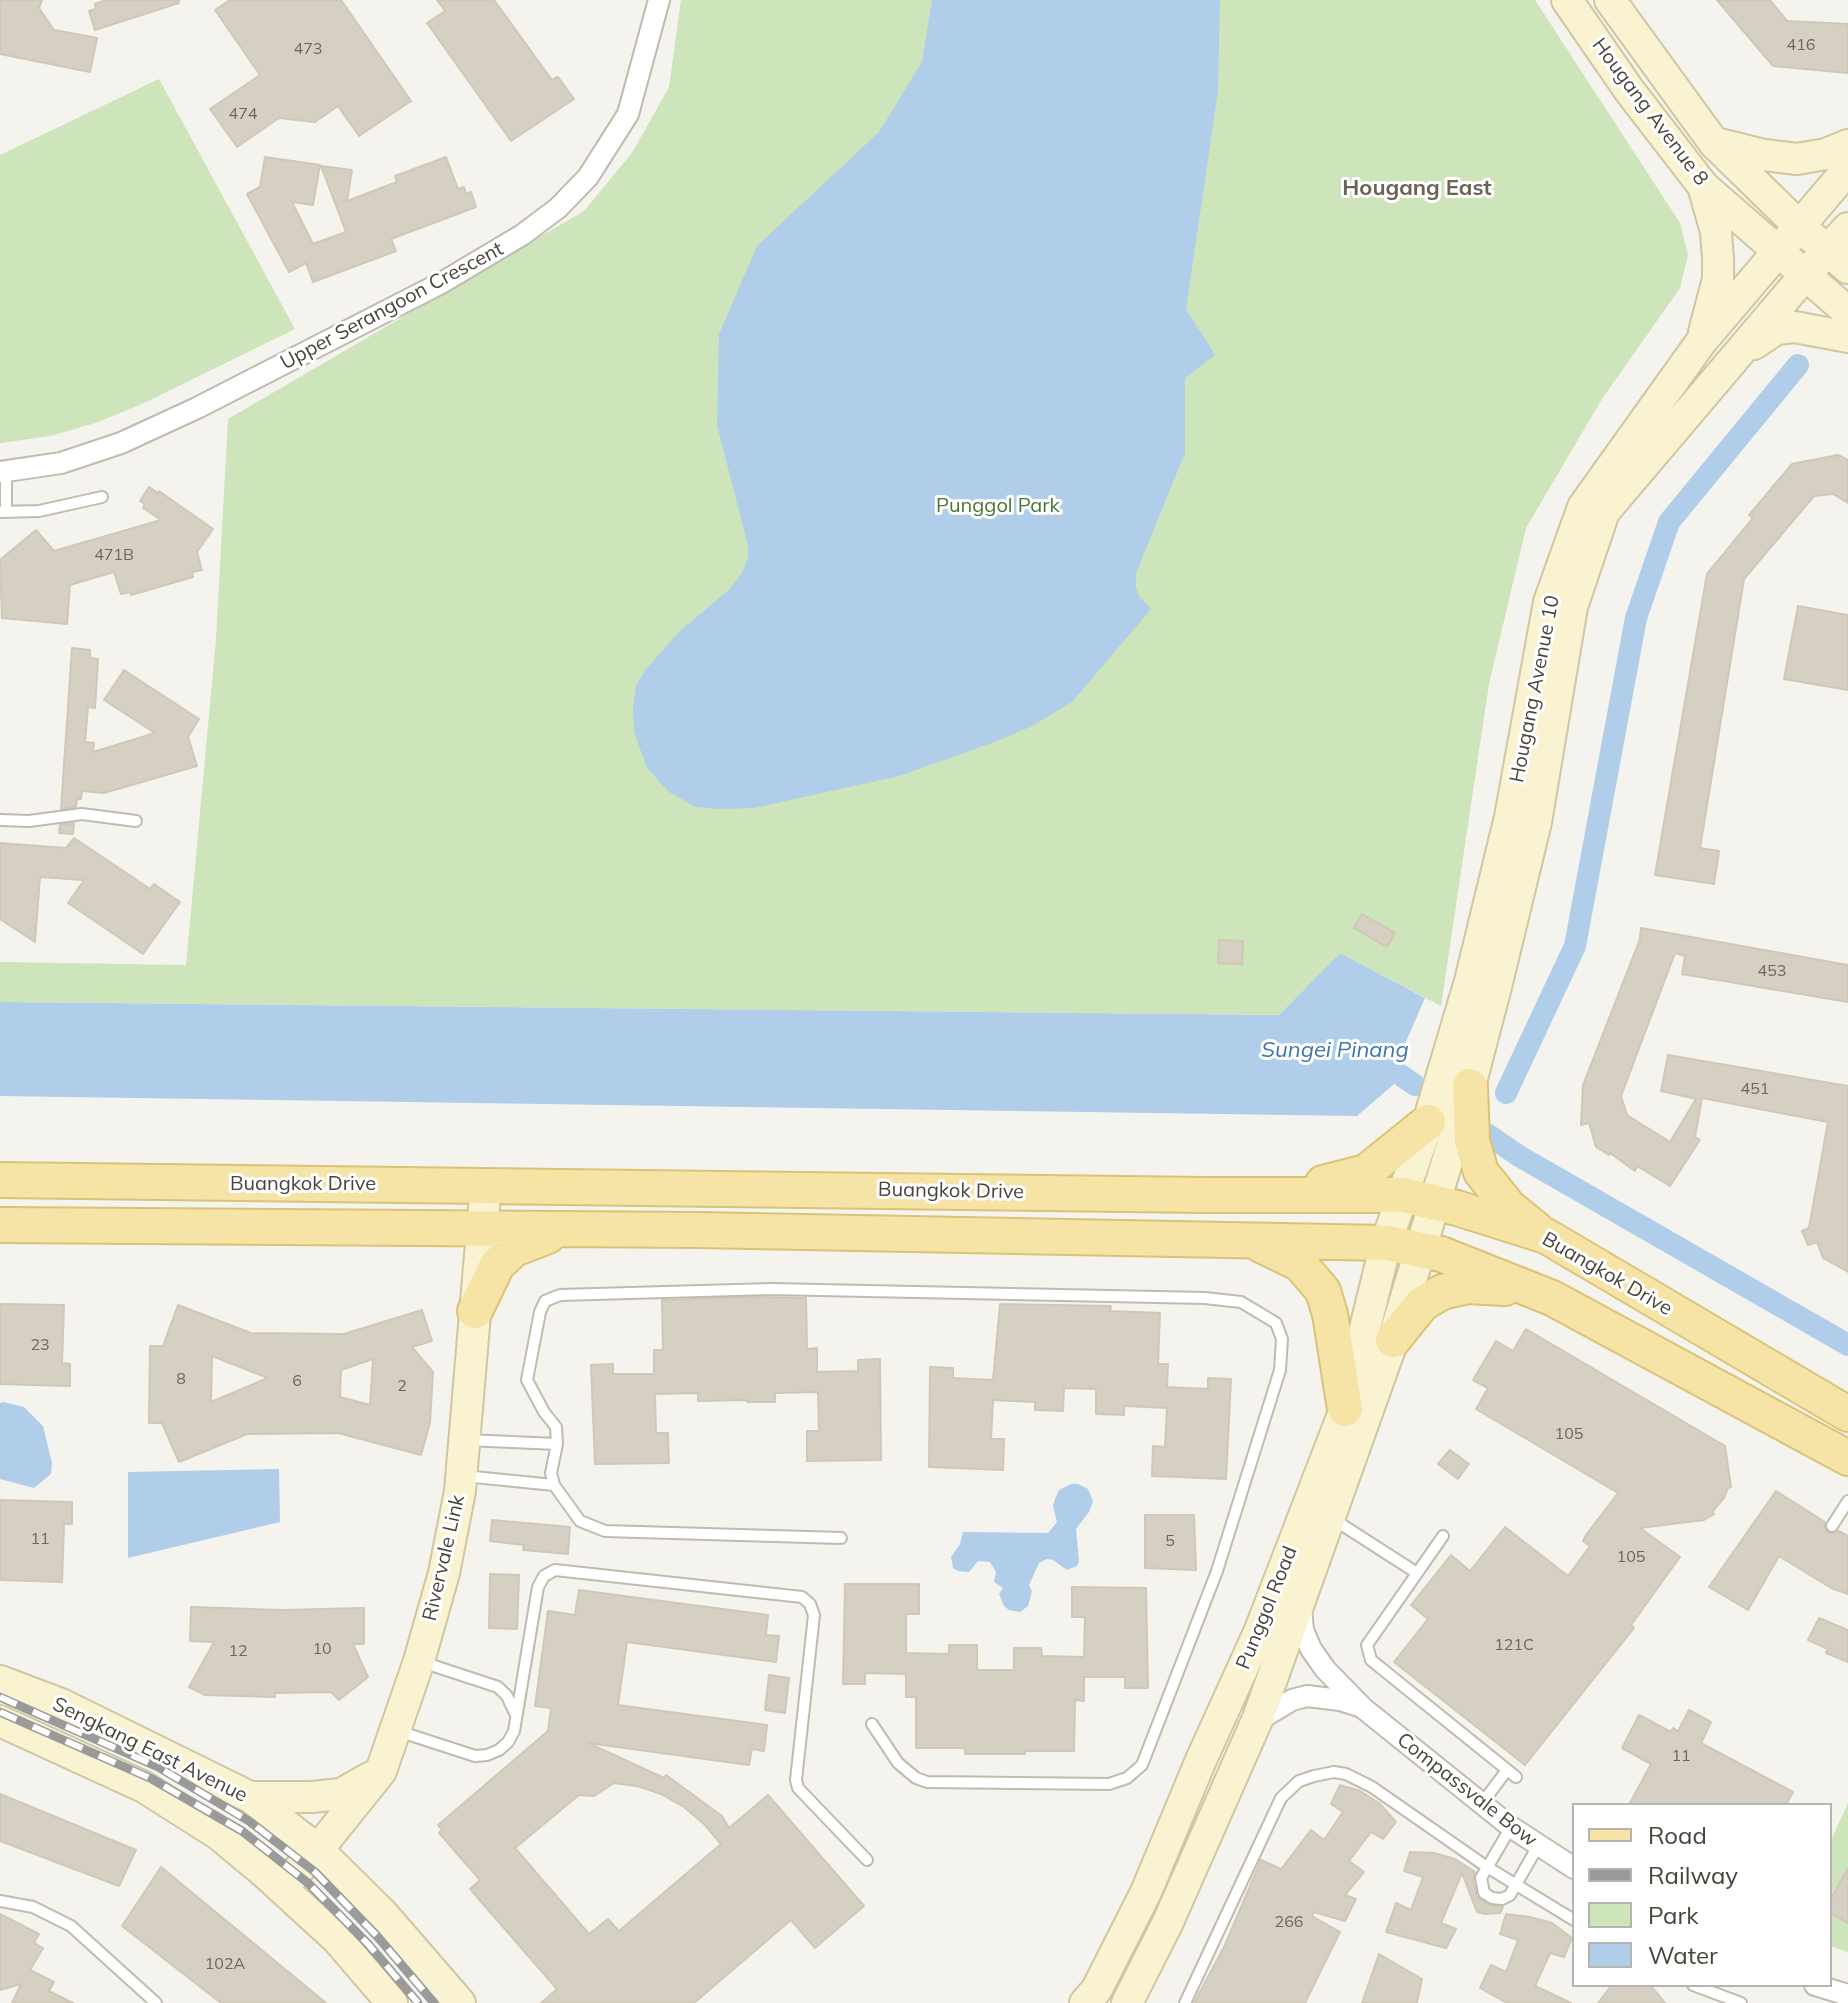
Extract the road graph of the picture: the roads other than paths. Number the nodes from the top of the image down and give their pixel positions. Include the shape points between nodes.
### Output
1 (659, 0) edge
2 (1567, 0) edge
3 (1610, 0) edge
4 (1714, 143) junction
5 (1848, 145) edge
6 (1848, 169) edge
7 (1703, 186) junction
8 (1799, 226) junction
9 (1848, 228) edge
10 (1778, 251) junction
11 (1837, 260) edge
12 (1805, 275) junction
13 (1848, 312) edge
14 (1848, 337) edge
15 (1701, 342) junction
16 (1739, 355) junction
17 (3, 472) edge
18 (102, 497) dead end
19 (3, 512) edge
20 (0, 820) edge
21 (136, 821) dead end
22 (1470, 1086) junction
23 (1428, 1122) junction
24 (0, 1180) edge
25 (486, 1184) junction
26 (1280, 1193) junction
27 (1418, 1198) junction
28 (0, 1225) edge
29 (482, 1229) junction
30 (564, 1230) junction
31 (1546, 1236) junction
32 (1249, 1239) junction
33 (1403, 1245) junction
34 (1552, 1298) junction
35 (475, 1311) junction
36 (1393, 1340) junction
37 (1345, 1409) junction
38 (1848, 1414) edge
39 (464, 1440) junction
40 (557, 1444) junction
41 (1848, 1458) edge
42 (461, 1476) junction
43 (554, 1485) junction
44 (1848, 1501) edge
45 (1331, 1518) junction
46 (1832, 1526) dead end
47 (1443, 1536) dead end
48 (841, 1538) dead end
49 (1417, 1573) junction
50 (1300, 1601) junction
51 (419, 1661) junction
52 (0, 1681) edge
53 (1363, 1708) junction
54 (516, 1719) junction
55 (0, 1721) edge
56 (1257, 1721) junction
57 (872, 1724) dead end
58 (396, 1730) junction
59 (381, 1771) junction
60 (250, 1797) junction
61 (1483, 1802) junction
62 (1511, 1827) junction
63 (1538, 1846) junction
64 (318, 1850) junction
65 (867, 1860) dead end
66 (1487, 1867) junction
67 (1572, 1867) edge
68 (1517, 1885) junction
69 (282, 1888) junction
70 (0, 1901) edge
71 (1572, 1919) edge
72 (1698, 1987) edge
73 (1822, 1987) edge
74 (1848, 1995) edge
75 (156, 2003) edge
76 (392, 2003) edge
77 (460, 2003) edge
78 (1085, 2003) edge
79 (1127, 2003) edge
80 (1185, 2003) edge
81 (1741, 2003) edge

1 - 17 street, Upper Serangoon Crescent via 628,114 588,177 522,235 443,282 121,443 61,463
2 - 7 main road, Hougang Avenue 8
3 - 4 main road, Hougang Avenue 8
4 - 5 main road via 1797,159
4 - 8 main road, Hougang Avenue 8
6 - 8 main road, Hougang Avenue 10
7 - 10 main road, Hougang Avenue 8
7 - 15 main road via 1716,232 1718,279
8 - 10 main road, Hougang Avenue 10
8 - 11 main road, Hougang Avenue 8
9 - 11 main road, Hougang Avenue 10
10 - 12 main road, Hougang Avenue 8
10 - 15 main road, Hougang Avenue 10
11 - 12 main road, Hougang Avenue 10
12 - 13 main road, Hougang Avenue 8
12 - 16 main road, Hougang Avenue 10
14 - 16 main road via 1795,327 1776,329
15 - 23 main road, Hougang Avenue 10 via 1583,507 1549,602 1507,830
16 - 22 main road, Hougang Avenue 10 via 1604,512 1572,607 1536,822
17 - 19 lane
18 - 19 lane via 39,511
20 - 21 lane via 82,814
22 - 27 main road, Hougang Avenue 10
22 - 31 main road via 1472,1141 1481,1172 1509,1207
23 - 26 main road via 1366,1172
23 - 27 main road, Hougang Avenue 10
24 - 25 main road, Buangkok Drive
25 - 26 main road, Buangkok Drive
25 - 29 main road, Rivervale Link
26 - 27 main road, Buangkok Drive
27 - 31 main road, Buangkok Drive
27 - 33 main road, Punggol Road
28 - 29 main road
29 - 30 main road
29 - 35 main road, Rivervale Link
30 - 32 main road
30 - 35 main road via 511,1252 497,1265
31 - 38 main road, Buangkok Drive
32 - 33 main road
32 - 37 main road via 1300,1264 1323,1291
33 - 34 main road via 1441,1254
33 - 36 main road, Punggol Road
33 - 37 main road, Punggol Road
34 - 36 main road via 1468,1286 1442,1292 1422,1304
34 - 41 main road
35 - 39 main road, Rivervale Link
36 - 45 main road, Punggol Road
37 - 78 main road, Punggol Road via 1260,1630 1146,1892
39 - 40 lane
39 - 42 main road, Rivervale Link
40 - 43 lane
40 - 57 lane via 556,1427 531,1391 527,1370 540,1312 545,1301 560,1295 771,1289 1205,1298 1241,1302 1276,1323 1282,1339 1280,1370 1217,1571 1142,1765 1109,1784 927,1782 898,1763
42 - 43 lane
42 - 51 main road, Rivervale Link via 444,1573
43 - 48 lane via 580,1521 605,1531
44 - 46 lane
45 - 49 lane
45 - 50 main road, Punggol Road
47 - 49 lane
49 - 61 lane via 1367,1645 1371,1660 1512,1774
50 - 53 street, Compassvale Bow via 1311,1649
50 - 56 main road, Punggol Road
51 - 54 lane via 498,1687 514,1706
51 - 58 main road, Rivervale Link
52 - 60 main road, Sengkang East Avenue via 61,1704
53 - 56 street, Compassvale Bow via 1307,1696
53 - 61 street, Compassvale Bow
54 - 58 lane via 508,1742 487,1755 475,1756
54 - 65 lane via 538,1587 555,1570 802,1597 814,1615 796,1780
55 - 69 main road, Sengkang East Avenue via 144,1787 218,1834
56 - 79 main road, Punggol Road
58 - 59 main road, Rivervale Link
59 - 60 main road via 341,1794
59 - 64 main road, Rivervale Link
60 - 64 main road, Sengkang East Avenue
61 - 62 street, Compassvale Bow
62 - 63 street, Compassvale Bow
62 - 66 lane
63 - 67 street, Compassvale Bow
63 - 68 lane
64 - 69 main road, Rivervale Link
64 - 77 main road, Sengkang East Avenue via 382,1913
66 - 68 lane
66 - 68 lane via 1482,1886 1492,1898 1510,1895
66 - 80 lane via 1346,1774 1299,1781 1281,1798
68 - 71 lane
69 - 76 main road, Sengkang East Avenue via 337,1939
70 - 75 lane via 33,1907 71,1926
72 - 81 lane
73 - 74 street

